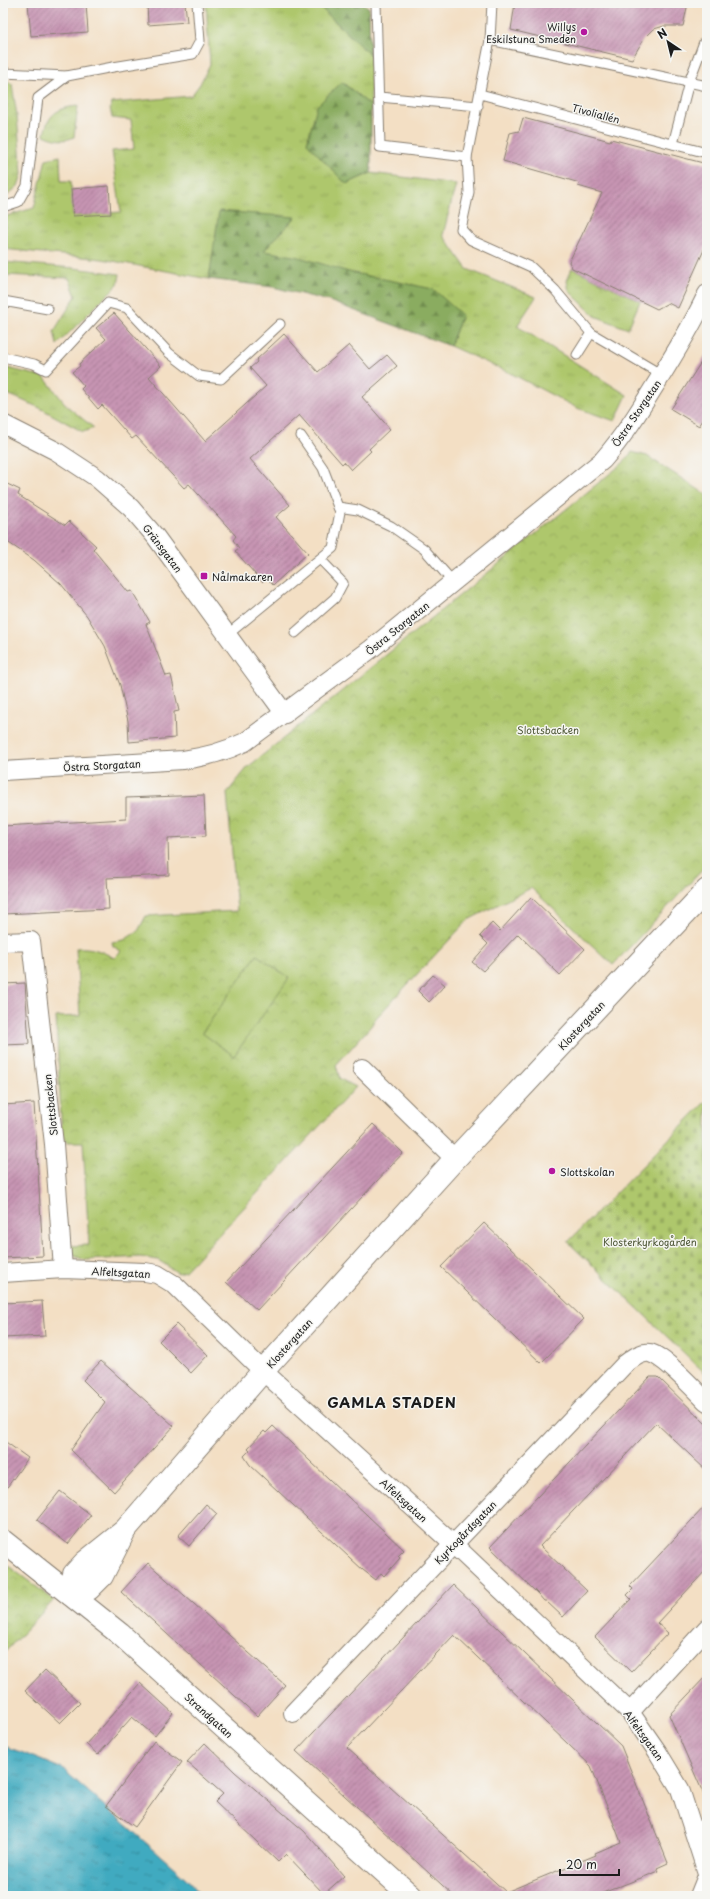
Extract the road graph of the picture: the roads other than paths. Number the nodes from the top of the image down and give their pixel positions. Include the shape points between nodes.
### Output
1 (197, 3) edge
2 (376, 3) edge
3 (492, 3) edge
4 (490, 40) junction
5 (704, 42) dead end
6 (3, 73) edge
7 (67, 76) junction
8 (689, 82) junction
9 (707, 86) edge
10 (480, 94) junction
11 (379, 97) junction
12 (478, 106) junction
13 (673, 144) junction
14 (707, 153) edge
15 (467, 157) junction
16 (3, 207) edge
17 (707, 294) edge
18 (3, 302) edge
19 (48, 309) dead end
20 (701, 322) edge
21 (280, 324) dead end
22 (591, 333) junction
23 (577, 355) dead end
24 (3, 357) edge
25 (662, 374) junction
26 (3, 424) edge
27 (301, 436) dead end
28 (338, 507) junction
29 (320, 559) junction
30 (453, 582) junction
31 (295, 633) dead end
32 (227, 635) junction
33 (285, 714) junction
34 (3, 771) edge
35 (707, 890) edge
36 (3, 942) edge
37 (362, 1068) dead end
38 (455, 1158) junction
39 (63, 1269) junction
40 (3, 1273) edge
41 (263, 1372) junction
42 (707, 1402) edge
43 (3, 1541) edge
44 (453, 1544) junction
45 (70, 1594) junction
46 (707, 1628) edge
47 (630, 1712) junction
48 (293, 1713) dead end
49 (707, 1874) edge
50 (411, 1896) edge
51 (699, 1896) edge

1 - 7 lane via 200,41 193,54
2 - 11 lane
3 - 4 lane
4 - 8 lane
4 - 10 lane
5 - 8 lane
6 - 7 lane
7 - 16 lane via 38,98 27,186 18,202
8 - 9 lane
8 - 13 lane
10 - 12 lane
10 - 13 lane, Tivoliallén
11 - 12 lane
11 - 15 lane via 380,147
12 - 15 lane
13 - 14 lane, Tivoliallén
15 - 22 lane via 469,192 461,229 471,240 531,267 555,290
17 - 20 street, Östra Storgatan
18 - 19 lane
20 - 25 street, Östra Storgatan
21 - 24 lane via 221,379 199,376 169,353 127,308 108,303 46,370 34,364
22 - 23 lane
22 - 25 lane
25 - 30 street, Östra Storgatan via 622,438 603,460
26 - 32 street, Gränsgatan via 56,451 85,470 130,508 155,536
27 - 28 lane via 322,468
28 - 29 lane via 340,512 333,548
28 - 30 lane via 358,510 391,526 424,549
29 - 31 lane via 342,583 336,598
29 - 32 lane
30 - 33 street, Östra Storgatan via 371,649
32 - 33 street, Gränsgatan
33 - 34 street, Östra Storgatan via 245,742 226,752 208,757
35 - 38 street, Klostergatan
36 - 39 street, Slottsbacken via 31,941 54,1144
37 - 38 street
38 - 41 street, Klostergatan
39 - 40 street, Alfeltsgatan
39 - 41 street, Alfeltsgatan via 157,1274 174,1285
41 - 44 street, Alfeltsgatan
41 - 45 street, Klostergatan via 125,1530 102,1576 89,1589
42 - 44 street, Kyrkogårdsgatan via 666,1362 650,1353 640,1354 625,1364
43 - 45 street, Strandgatan
44 - 47 street, Alfeltsgatan
44 - 48 street, Kyrkogårdsgatan
45 - 50 street, Strandgatan via 120,1634
46 - 47 street
47 - 49 street, Alfeltsgatan via 680,1788
49 - 51 street, Alfeltsgatan

